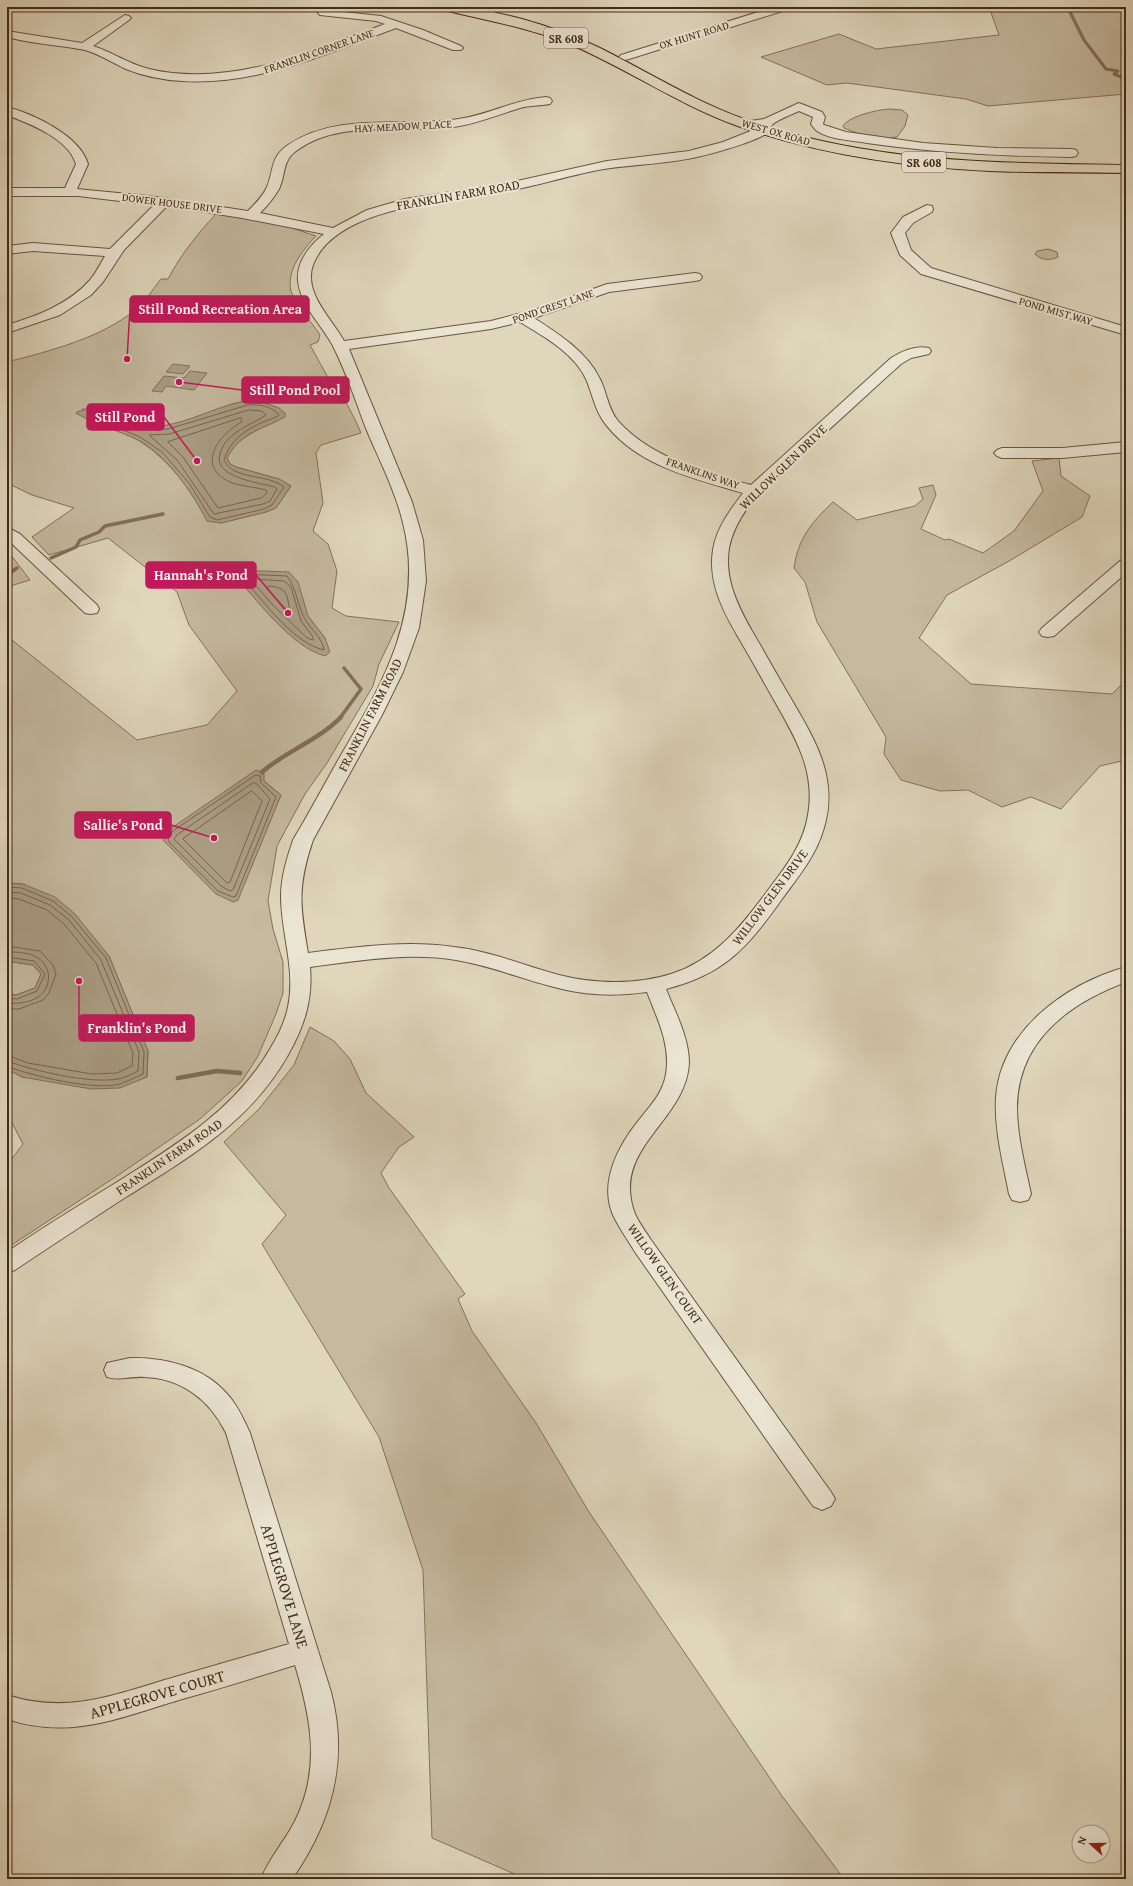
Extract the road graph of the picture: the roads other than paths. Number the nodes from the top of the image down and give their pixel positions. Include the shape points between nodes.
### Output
1 (448, 7) edge
2 (785, 7) edge
3 (488, 10) edge
4 (324, 14) dead end
5 (125, 18) dead end
6 (397, 24) junction
7 (7, 34) edge
8 (83, 47) junction
9 (457, 48) dead end
10 (625, 57) junction
11 (546, 101) dead end
12 (7, 111) edge
13 (749, 125) junction
14 (765, 126) junction
15 (1072, 153) dead end
16 (648, 159) junction
17 (1126, 162) edge
18 (1126, 169) edge
19 (7, 192) edge
20 (69, 192) junction
21 (164, 202) junction
22 (927, 209) dead end
23 (252, 214) junction
24 (335, 232) junction
25 (7, 250) edge
26 (113, 253) junction
27 (695, 277) dead end
28 (524, 318) junction
29 (7, 329) edge
30 (1126, 331) edge
31 (340, 346) junction
32 (924, 351) dead end
33 (1126, 447) edge
34 (1002, 453) dead end
35 (754, 491) junction
36 (7, 532) edge
37 (1126, 564) edge
38 (91, 609) dead end
39 (1048, 632) dead end
40 (301, 961) junction
41 (1126, 974) edge
42 (654, 985) junction
43 (1020, 1194) dead end
44 (7, 1264) edge
45 (116, 1370) dead end
46 (822, 1499) dead end
47 (304, 1652) junction
48 (7, 1707) edge
49 (275, 1879) edge

1 - 3 main road, WEST OX ROAD / SR 608
2 - 10 street, OX HUNT ROAD
3 - 10 main road, WEST OX ROAD / SR 608 via 565,30
3 - 13 main road, WEST OX ROAD / SR 608 via 573,41 688,101
4 - 6 street via 366,16
5 - 8 street
6 - 8 street, FRANKLIN CORNER LANE via 280,66 218,77 175,76 149,72
6 - 9 street
7 - 8 street, FRANKLIN CORNER LANE
10 - 14 main road, WEST OX ROAD / SR 608 via 699,96
11 - 23 street, HAY MEADOW PLACE via 521,103 488,116 463,122 432,126 366,126 313,137 293,147 280,160 273,187
12 - 20 street via 64,139 77,150 82,163 81,170
13 - 14 main road, WEST OX ROAD / SR 608
13 - 16 street, FRANKLIN FARM ROAD via 717,140
14 - 15 street, FRANKLIN FARM ROAD via 799,107 818,115 818,126 824,130 877,141 977,151
14 - 16 street, FRANKLIN FARM ROAD via 734,142 701,152
14 - 17 main road, WEST OX ROAD / SR 608 via 848,143 922,154 1008,161
14 - 18 main road, WEST OX ROAD / SR 608 via 838,149 925,162 1004,168
16 - 24 street, FRANKLIN FARM ROAD via 593,167 506,188 411,201 368,214
19 - 20 street, DOWER HOUSE DRIVE
20 - 21 street, DOWER HOUSE DRIVE
21 - 23 street, DOWER HOUSE DRIVE
21 - 26 street
22 - 30 street, POND MIST WAY via 908,220 898,233 905,252 926,271
23 - 24 street, DOWER HOUSE DRIVE
24 - 31 street, FRANKLIN FARM ROAD via 317,247 310,257 304,276 307,294 312,304 327,322
25 - 26 street via 42,247
26 - 29 street via 97,282 78,299 51,314
27 - 28 street, POND CREST LANE via 607,288
28 - 31 street, POND CREST LANE
28 - 35 street, FRANKLINS WAY via 538,326 582,363 593,381 605,413 638,446 691,472
31 - 40 street, FRANKLIN FARM ROAD via 410,512 417,548 418,580 411,629 392,678 303,840 296,860 291,886 291,905
32 - 35 street, WILLOW GLEN DRIVE via 907,354 896,361
33 - 34 street via 1062,453
35 - 42 street, WILLOW GLEN DRIVE via 735,514 722,543 720,574 723,591 808,744 820,782 817,822 801,859 733,947 697,970
36 - 38 street
37 - 39 street
40 - 42 street, WILLOW GLEN DRIVE via 379,952 424,951 475,957 584,987 604,989
40 - 44 street, FRANKLIN FARM ROAD via 299,1004 294,1025 274,1065 262,1082 213,1130
41 - 43 street via 1076,996 1048,1016 1019,1052 1007,1096 1008,1125
42 - 46 street, WILLOW GLEN COURT via 676,1045 676,1079 670,1095 629,1150 622,1167 619,1183 624,1214 643,1246
45 - 47 street, APPLEGROVE LANE via 131,1367 165,1370 201,1386 217,1399 229,1414 238,1433
47 - 48 street, APPLEGROVE COURT via 95,1713 49,1717
47 - 49 street, APPLEGROVE LANE via 318,1692 324,1725 324,1765 313,1818 298,1847

